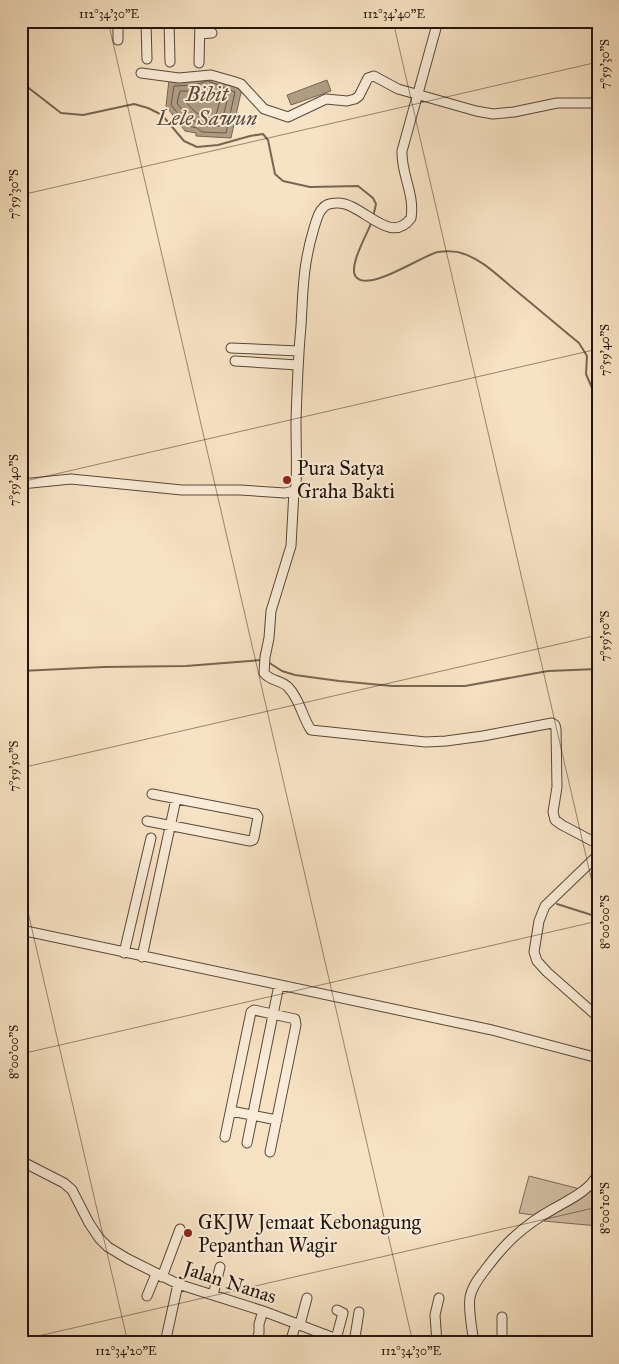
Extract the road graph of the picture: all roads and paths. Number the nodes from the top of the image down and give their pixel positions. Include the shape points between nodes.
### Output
1 (118, 21) edge
2 (146, 21) edge
3 (170, 21) edge
4 (200, 21) edge
5 (438, 21) edge
6 (212, 33) dead end
7 (200, 34) junction
8 (118, 40) dead end
9 (146, 59) dead end
10 (170, 62) dead end
11 (199, 63) dead end
12 (141, 73) dead end
13 (417, 92) junction
14 (598, 102) edge
15 (231, 348) dead end
16 (299, 350) junction
17 (235, 361) dead end
18 (298, 365) junction
19 (21, 484) edge
20 (294, 491) junction
21 (152, 794) dead end
22 (176, 799) junction
23 (147, 821) dead end
24 (171, 825) junction
25 (151, 838) dead end
26 (598, 844) edge
27 (598, 855) edge
28 (21, 930) edge
29 (124, 953) junction
30 (142, 957) junction
31 (279, 985) junction
32 (273, 1014) junction
33 (598, 1017) edge
34 (598, 1058) edge
35 (231, 1112) junction
36 (254, 1115) junction
37 (277, 1120) junction
38 (225, 1137) dead end
39 (247, 1143) dead end
40 (270, 1152) dead end
41 (21, 1161) edge
42 (598, 1174) edge
43 (180, 1230) dead end
44 (220, 1267) dead end
45 (159, 1276) junction
46 (178, 1284) junction
47 (213, 1294) junction
48 (147, 1296) dead end
49 (307, 1298) dead end
50 (439, 1298) dead end
51 (263, 1310) junction
52 (337, 1310) dead end
53 (358, 1312) dead end
54 (502, 1317) dead end
55 (298, 1324) junction
56 (336, 1339) junction
57 (165, 1343) edge
58 (256, 1343) edge
59 (290, 1343) edge
60 (347, 1343) edge
61 (354, 1343) edge
62 (437, 1343) edge
63 (474, 1343) edge
64 (502, 1343) edge

1 - 8 street
2 - 9 street
3 - 10 street
4 - 7 street
5 - 13 street
6 - 7 street
7 - 11 street
12 - 13 street via 179,78 211,75 232,81 241,84 264,109 288,117 326,100 355,99 374,76 398,89
13 - 14 street via 493,114 557,103
13 - 16 street via 401,159 411,199 410,218 405,225 387,227 346,204 338,202 322,208 306,259
15 - 16 street
16 - 18 street
17 - 18 street
18 - 20 street via 297,479
19 - 20 street via 71,479 182,490 285,494
20 - 26 street via 291,546 273,600 264,672 267,677 288,687 311,730 426,742 552,722 556,729 555,820
21 - 22 street
22 - 24 street
22 - 24 street via 256,814 254,838 250,841
23 - 24 street
24 - 30 street
25 - 29 street
27 - 33 street via 545,906 534,952 547,972
28 - 29 street
29 - 30 street
30 - 31 street
31 - 32 street
31 - 34 street via 492,1030
32 - 35 street via 254,1010 249,1014
32 - 36 street
32 - 37 street via 297,1022
35 - 36 street
35 - 38 street
36 - 37 street
36 - 39 street
37 - 40 street
41 - 45 street, Jalan Nanas via 64,1183 72,1190 93,1230 108,1247
42 - 63 street via 589,1186 514,1235 476,1282 470,1295
43 - 45 street
44 - 47 street
45 - 46 street, Jalan Nanas
45 - 48 street
46 - 47 street, Jalan Nanas
46 - 57 street
47 - 51 street, Jalan Nanas
49 - 55 street
50 - 62 street
51 - 55 street, Jalan Nanas
51 - 58 street
52 - 56 street via 343,1313
53 - 61 street
54 - 64 street
55 - 56 street, Jalan Nanas
55 - 59 street
56 - 60 street, Jalan Nanas

